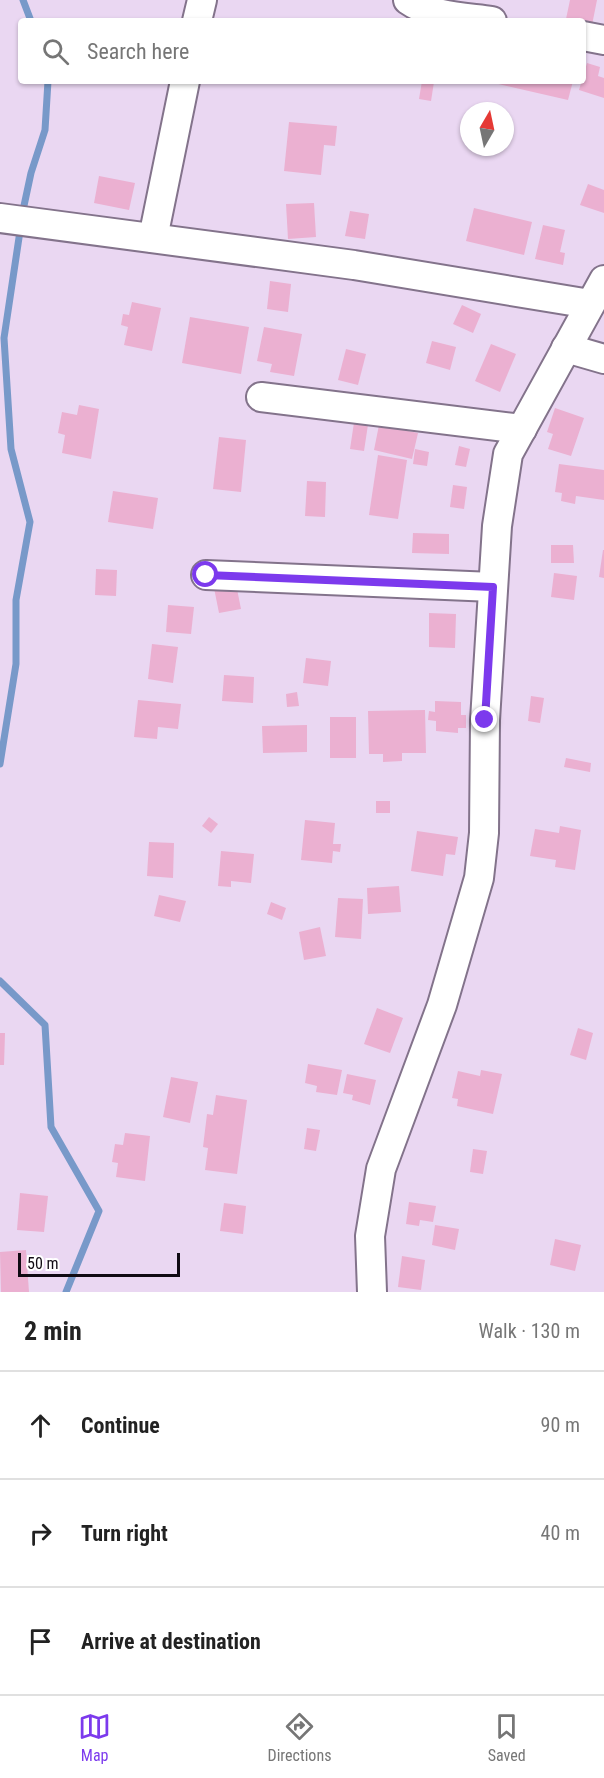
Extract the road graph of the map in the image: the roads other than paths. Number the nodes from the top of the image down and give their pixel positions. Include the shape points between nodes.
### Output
1 (202, 0) edge
2 (408, 0) edge
3 (198, 18) edge
4 (464, 18) edge
5 (586, 37) edge
6 (604, 40) edge
7 (184, 84) edge
8 (0, 218) edge
9 (153, 238) junction
10 (597, 292) edge
11 (566, 348) junction
12 (604, 359) edge
13 (261, 397) dead end
14 (522, 429) junction
15 (206, 575) dead end
16 (493, 587) junction
17 (372, 1292) edge

1 - 3 street
2 - 4 street via 426,10
5 - 6 street
7 - 9 street
8 - 9 street
9 - 10 street
10 - 11 street
11 - 12 street
11 - 14 street
13 - 14 street
14 - 16 street via 508,454
15 - 16 street
16 - 17 street via 479,878 442,1005 381,1169 370,1236

